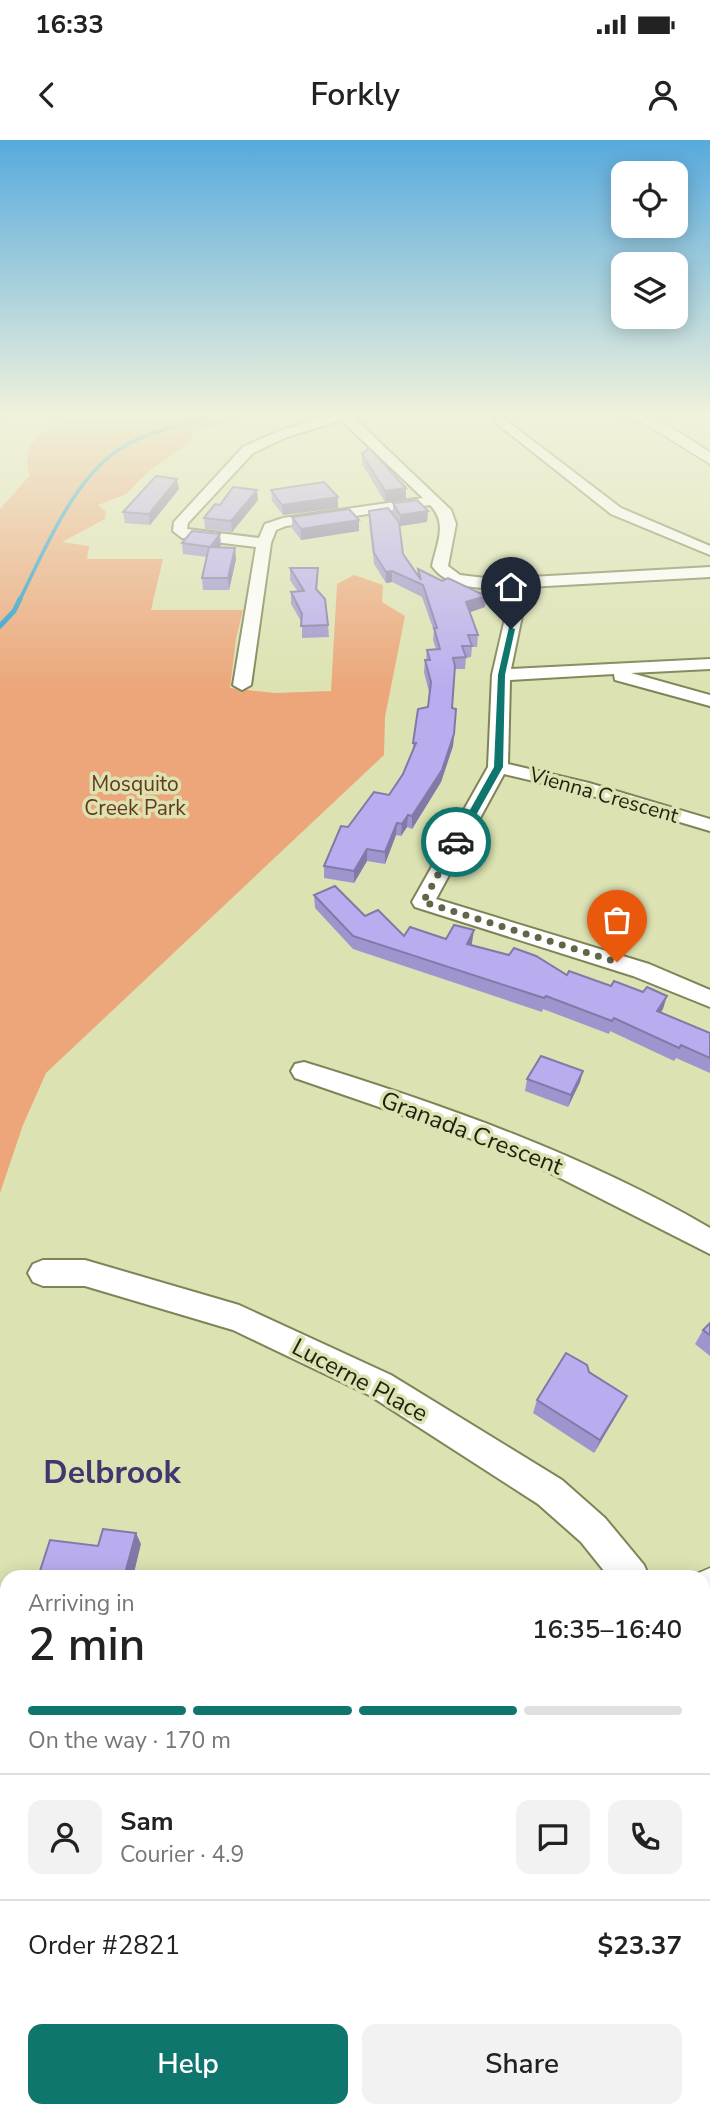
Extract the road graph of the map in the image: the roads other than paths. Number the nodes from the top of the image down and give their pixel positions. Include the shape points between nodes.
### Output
1 (199, 505) edge
2 (405, 505) edge
3 (439, 505) edge
4 (609, 505) edge
5 (264, 542) junction
6 (710, 551) edge
7 (710, 572) edge
8 (521, 583) junction
9 (710, 664) edge
10 (602, 671) junction
11 (501, 675) junction
12 (242, 685) dead end
13 (710, 701) edge
14 (498, 767) junction
15 (710, 825) edge
16 (710, 999) edge
17 (304, 1071) dead end
18 (710, 1242) edge
19 (43, 1273) dead end
20 (626, 1570) edge

1 - 5 street via 180,531
2 - 5 street via 283,522 270,527
3 - 8 street via 449,524 440,566 446,574 474,583
4 - 6 street
5 - 12 street
7 - 8 street
8 - 11 street
9 - 10 street
10 - 11 street
10 - 13 street
11 - 14 street
14 - 15 street, Vienna Crescent
14 - 16 street via 423,902 641,970
17 - 18 street, Granada Crescent via 516,1144
19 - 20 street, Lucerne Place via 85,1273 239,1318 380,1385 550,1492 593,1530

